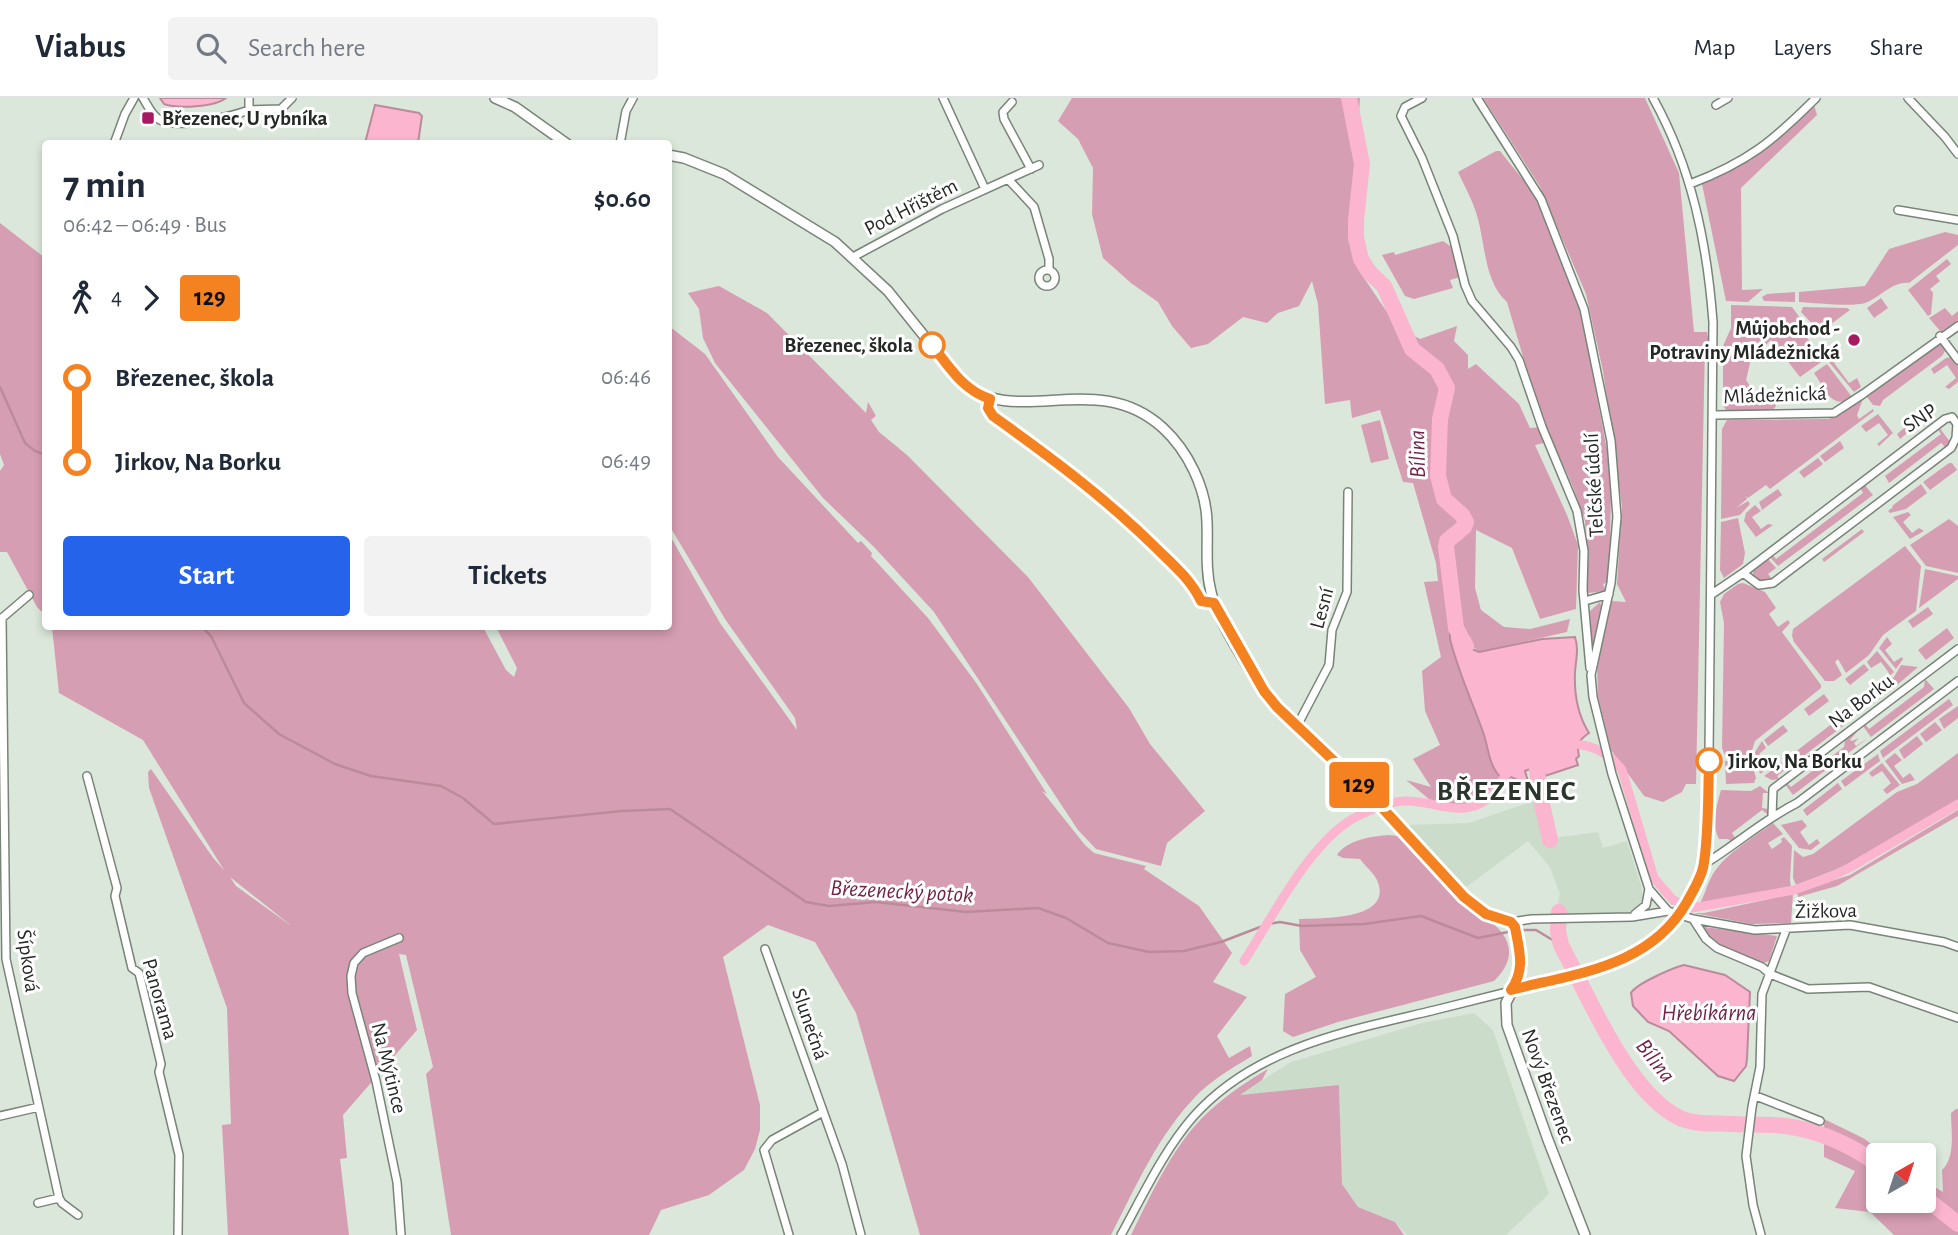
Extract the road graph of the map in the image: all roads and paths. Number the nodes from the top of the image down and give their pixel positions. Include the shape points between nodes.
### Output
1 (134, 98) edge
2 (143, 98) edge
3 (249, 98) edge
4 (292, 98) edge
5 (495, 98) edge
6 (633, 98) edge
7 (943, 98) edge
8 (1422, 98) edge
9 (1477, 98) edge
10 (1653, 98) edge
11 (1728, 98) edge
12 (1816, 98) edge
13 (1908, 98) edge
14 (1012, 102) dead end
15 (1716, 105) dead end
16 (249, 110) junction
17 (115, 140) edge
18 (561, 140) edge
19 (621, 140) edge
20 (1958, 155) edge
21 (672, 156) edge
22 (1039, 164) dead end
23 (1031, 169) junction
24 (1008, 179) junction
25 (1690, 184) junction
26 (985, 189) junction
27 (1898, 210) dead end
28 (1958, 220) edge
29 (853, 257) junction
30 (1049, 270) dead end
31 (1958, 326) edge
32 (1940, 336) junction
33 (1958, 360) edge
34 (990, 399) junction
35 (1714, 415) junction
36 (1348, 492) dead end
37 (1743, 573) junction
38 (1609, 594) junction
39 (1712, 594) junction
40 (29, 595) dead end
41 (1585, 601) junction
42 (1214, 603) junction
43 (1, 618) edge
44 (1958, 649) edge
45 (1591, 676) junction
46 (1958, 681) edge
47 (1297, 726) junction
48 (88, 776) dead end
49 (1772, 816) junction
50 (1703, 865) junction
51 (1649, 890) junction
52 (1668, 911) junction
53 (1632, 917) junction
54 (1693, 919) junction
55 (1514, 928) junction
56 (1786, 930) junction
57 (399, 938) dead end
58 (1958, 947) edge
59 (765, 948) dead end
60 (1770, 974) junction
61 (1511, 990) junction
62 (1958, 1018) edge
63 (1756, 1096) junction
64 (39, 1107) junction
65 (823, 1112) junction
66 (0, 1116) edge
67 (1820, 1121) dead end
68 (59, 1198) junction
69 (38, 1203) dead end
70 (78, 1214) dead end
71 (178, 1235) edge
72 (401, 1235) edge
73 (789, 1235) edge
74 (860, 1235) edge
75 (1121, 1235) edge
76 (1585, 1235) edge
77 (1761, 1235) edge

1 - 17 street
2 - 16 street via 153,115 169,122 216,120
3 - 16 street
4 - 16 street via 281,109
5 - 18 street
6 - 19 street via 625,111
7 - 26 street, Pod Hřištěm
8 - 41 street via 1405,107 1401,116 1453,236 1472,301 1519,360 1577,511
9 - 38 street, Telčské údolí via 1541,199 1584,309 1611,441 1617,517
10 - 25 street via 1678,147
11 - 15 street
12 - 25 street via 1759,151
13 - 20 street
14 - 23 street via 1003,112 1004,119
21 - 29 street via 724,174 814,227
22 - 23 street, Pod Hřištěm
23 - 24 street, Pod Hřištěm
24 - 26 street, Pod Hřištěm
24 - 30 street via 1034,207
25 - 35 street via 1710,280
26 - 29 street, Pod Hřištěm
27 - 28 street
29 - 34 street via 888,291 961,382
31 - 32 street, Mládežnická
32 - 33 street
32 - 35 street, Mládežnická via 1834,412
34 - 42 street via 988,408 993,416 1117,510 1190,581 1201,601
34 - 42 street via 1105,400 1136,410 1161,426 1186,458 1204,498
35 - 39 street
36 - 47 street, Lesní via 1347,592 1332,630 1329,665
37 - 37 street, SNP via 1759,584 1773,583 1951,449 1957,424 1952,417
37 - 39 street, SNP
38 - 41 street
38 - 45 street, Telčské údolí
39 - 50 street
40 - 43 street
41 - 45 street
42 - 47 street via 1264,691
43 - 64 street, Šípková via 6,959
44 - 49 street, Na Borku via 1773,789
45 - 51 street, Telčské údolí via 1609,764
46 - 49 street, Na Borku via 1797,803
47 - 55 street via 1375,800 1464,897
48 - 71 street, Panorama via 132,968 139,973 155,1038 179,1154
49 - 50 street, Na Borku
50 - 61 street, bridge via 1680,915 1664,934 1599,969
51 - 52 street
51 - 53 street via 1646,905
52 - 53 street
52 - 54 street, Žižkova
53 - 55 street via 1553,919
54 - 56 street, Žižkova via 1755,930
54 - 60 street via 1717,948
55 - 61 street, Nový Březenec via 1521,966
56 - 58 street, Žižkova via 1850,925
56 - 60 street
57 - 72 street, Na Mýtince via 363,953 351,976 397,1182
59 - 65 street, Slunečná
60 - 62 street via 1808,989 1869,987
60 - 63 street via 1762,994
61 - 75 street via 1327,1037 1251,1068 1206,1103 1179,1134
61 - 76 street, Nový Březenec via 1507,1025
63 - 67 street
63 - 77 street via 1746,1168
64 - 66 street
64 - 68 street, Šípková
65 - 73 street via 772,1140 764,1150
65 - 74 street, Slunečná
68 - 69 street
68 - 70 street

